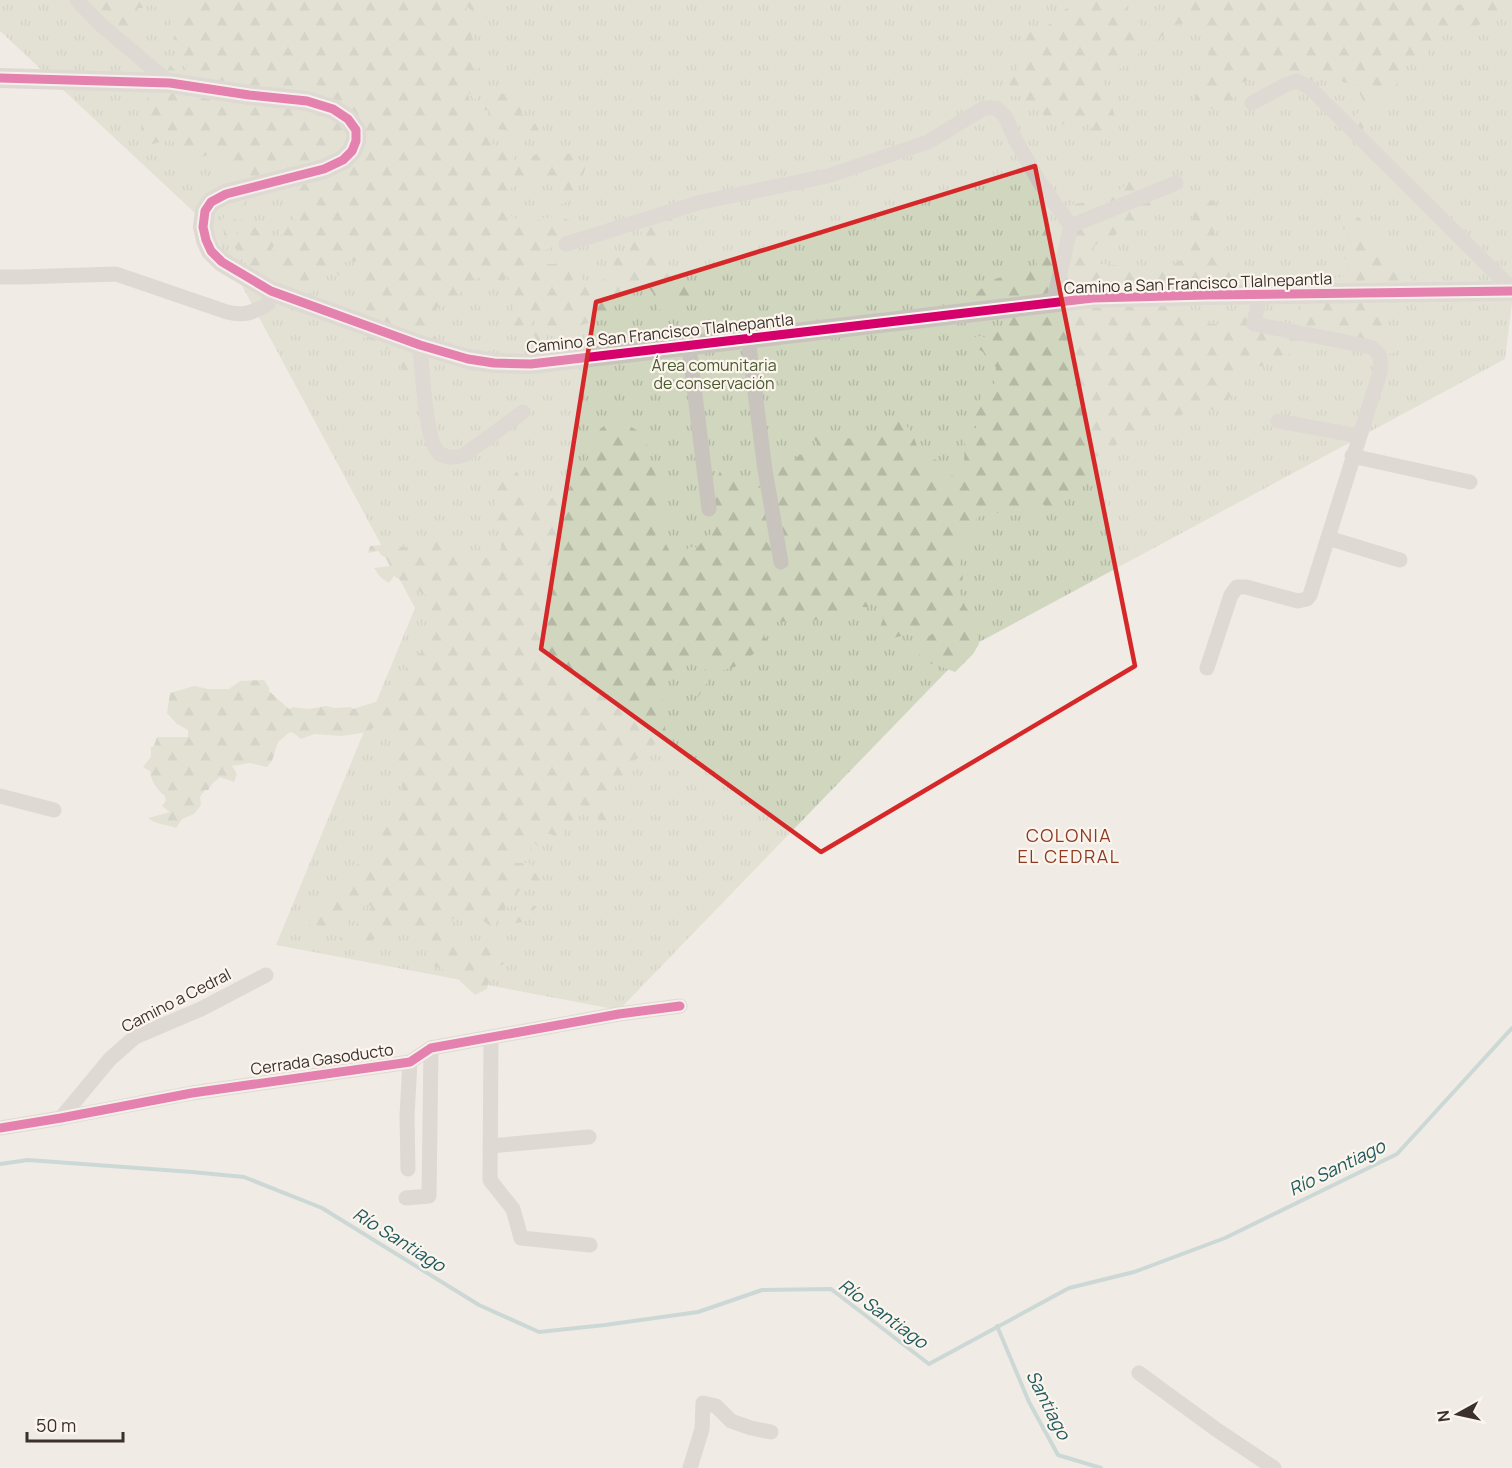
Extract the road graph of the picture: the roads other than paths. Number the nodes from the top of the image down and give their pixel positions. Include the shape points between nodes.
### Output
1 (77, 0) edge
2 (0, 78) edge
3 (170, 83) junction
4 (1252, 103) dead end
5 (1176, 183) dead end
6 (1071, 226) junction
7 (566, 244) dead end
8 (0, 277) edge
9 (1512, 290) edge
10 (272, 291) junction
11 (1260, 294) junction
12 (1053, 303) junction
13 (748, 338) junction
14 (420, 345) junction
15 (689, 346) junction
16 (523, 412) dead end
17 (1278, 422) dead end
18 (1359, 436) junction
19 (1352, 456) junction
20 (1470, 482) dead end
21 (709, 509) dead end
22 (1328, 538) junction
23 (1400, 560) dead end
24 (781, 562) dead end
25 (1207, 668) dead end
26 (0, 796) edge
27 (54, 810) dead end
28 (266, 975) dead end
29 (680, 1006) dead end
30 (491, 1038) junction
31 (431, 1048) junction
32 (410, 1062) junction
33 (62, 1118) junction
34 (0, 1128) edge
35 (589, 1137) dead end
36 (490, 1146) junction
37 (408, 1169) dead end
38 (406, 1198) dead end
39 (590, 1245) dead end
40 (1139, 1373) dead end
41 (771, 1432) dead end
42 (690, 1468) edge
43 (1274, 1468) edge

1 - 3 street
2 - 3 street, Camino a San Francisco Tlalnepantla
3 - 10 street, Camino a San Francisco Tlalnepantla via 307,101 333,109 356,130 352,151 343,160 324,169 226,194 211,202 205,211 203,227 211,252
4 - 9 street via 1297,81 1309,87
5 - 6 street
6 - 7 street via 1040,183 1005,116 996,108 984,108 928,142 828,176 701,202
6 - 12 street
8 - 10 street via 116,274 240,315 268,304
9 - 11 street, Camino a San Francisco Tlalnepantla
10 - 14 street, Camino a San Francisco Tlalnepantla
11 - 12 street, Camino a San Francisco Tlalnepantla via 1093,298
11 - 18 street via 1254,324 1371,346 1378,352 1380,372
12 - 13 street, Camino a San Francisco Tlalnepantla
13 - 15 street, Camino a San Francisco Tlalnepantla
13 - 24 street
14 - 15 street, Camino a San Francisco Tlalnepantla via 494,363 531,364
14 - 16 street via 428,422 438,453 455,458 464,455
15 - 21 street
17 - 18 street
18 - 19 street
19 - 20 street
19 - 22 street
22 - 23 street
22 - 25 street via 1307,599 1298,601 1237,587
26 - 27 street
28 - 33 street, Camino a Cedral via 135,1037 110,1059
29 - 30 street, Cerrada Gasoducto
30 - 31 street, Cerrada Gasoducto
30 - 36 street
31 - 32 street, Cerrada Gasoducto
31 - 38 street via 429,1196
32 - 33 street, Cerrada Gasoducto via 192,1093
32 - 37 street
33 - 34 street, Cerrada Gasoducto
35 - 36 street
36 - 39 street via 490,1180 513,1209 521,1238
40 - 43 street
41 - 42 street via 731,1421 716,1406 703,1403 702,1429

